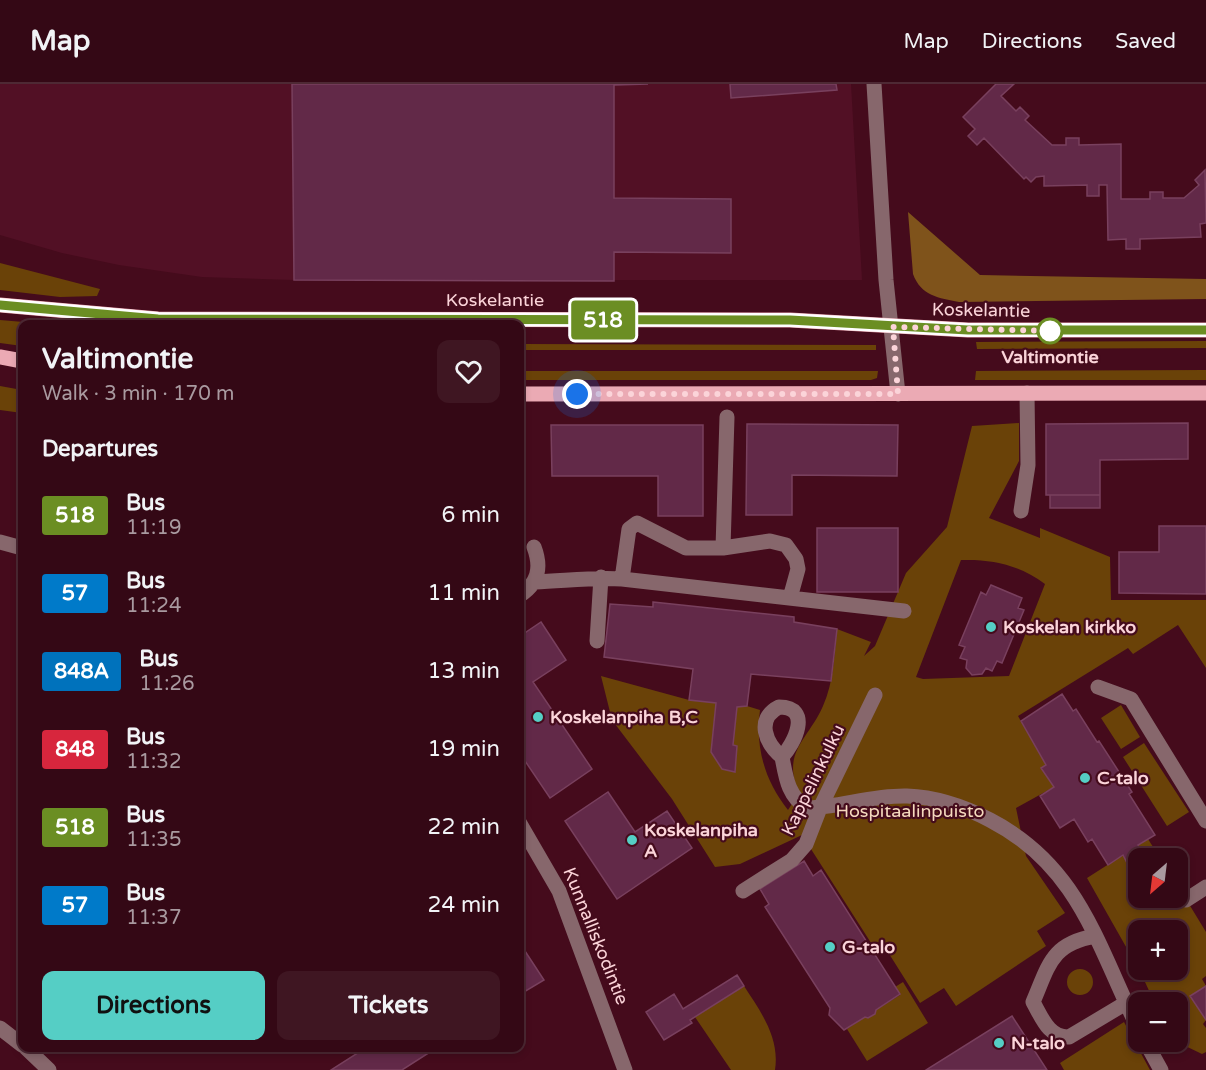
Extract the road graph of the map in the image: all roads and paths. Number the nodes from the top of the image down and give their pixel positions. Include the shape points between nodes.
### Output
1 (874, 84) edge
2 (0, 305) edge
3 (183, 320) edge
4 (524, 322) edge
5 (893, 327) junction
6 (1206, 330) edge
7 (0, 357) edge
8 (18, 360) edge
9 (1027, 393) junction
10 (1206, 393) edge
11 (524, 394) edge
12 (898, 394) junction
13 (727, 417) dead end
14 (1021, 511) dead end
15 (0, 542) edge
16 (534, 547) dead end
17 (18, 548) edge
18 (723, 548) junction
19 (600, 577) junction
20 (622, 579) junction
21 (535, 582) junction
22 (524, 593) edge
23 (790, 598) junction
24 (904, 611) dead end
25 (597, 641) dead end
26 (1098, 687) dead end
27 (875, 695) dead end
28 (782, 757) dead end
29 (820, 808) junction
30 (1206, 821) edge
31 (524, 831) edge
32 (1206, 887) edge
33 (743, 891) dead end
34 (1188, 899) edge
35 (1095, 936) junction
36 (1126, 1003) junction
37 (1128, 1007) edge
38 (0, 1028) edge
39 (18, 1042) edge
40 (30, 1052) edge
41 (1151, 1052) edge
42 (49, 1070) edge
43 (626, 1070) edge
44 (1161, 1070) edge

1 - 5 street via 886,280
2 - 3 main road, Koskelantie
4 - 5 main road, Koskelantie via 790,320
5 - 6 main road, Koskelantie via 991,331
5 - 12 street
7 - 8 main road
9 - 10 main road
9 - 12 main road
9 - 14 street via 1028,465
11 - 12 main road
13 - 18 street
15 - 17 street
16 - 21 street via 539,561
18 - 20 street via 686,548 637,523 629,528
18 - 23 street via 770,541 786,546 798,569
19 - 20 street
19 - 21 street
19 - 25 street
20 - 23 street
21 - 22 street
23 - 24 street
26 - 30 street via 1131,699
27 - 29 street, Kappelinkulku
28 - 29 street via 787,786 797,802 807,808
29 - 33 street, Kappelinkulku via 806,844 792,860
29 - 35 street via 867,797 908,796 978,814 1010,830 1056,869
31 - 43 street, Kunnalliskodintie via 559,891
32 - 34 street
35 - 36 street
35 - 36 street via 1078,939 1054,954 1033,1002 1052,1034 1059,1037 1069,1037
36 - 37 street
38 - 39 street
40 - 42 street
41 - 44 street

